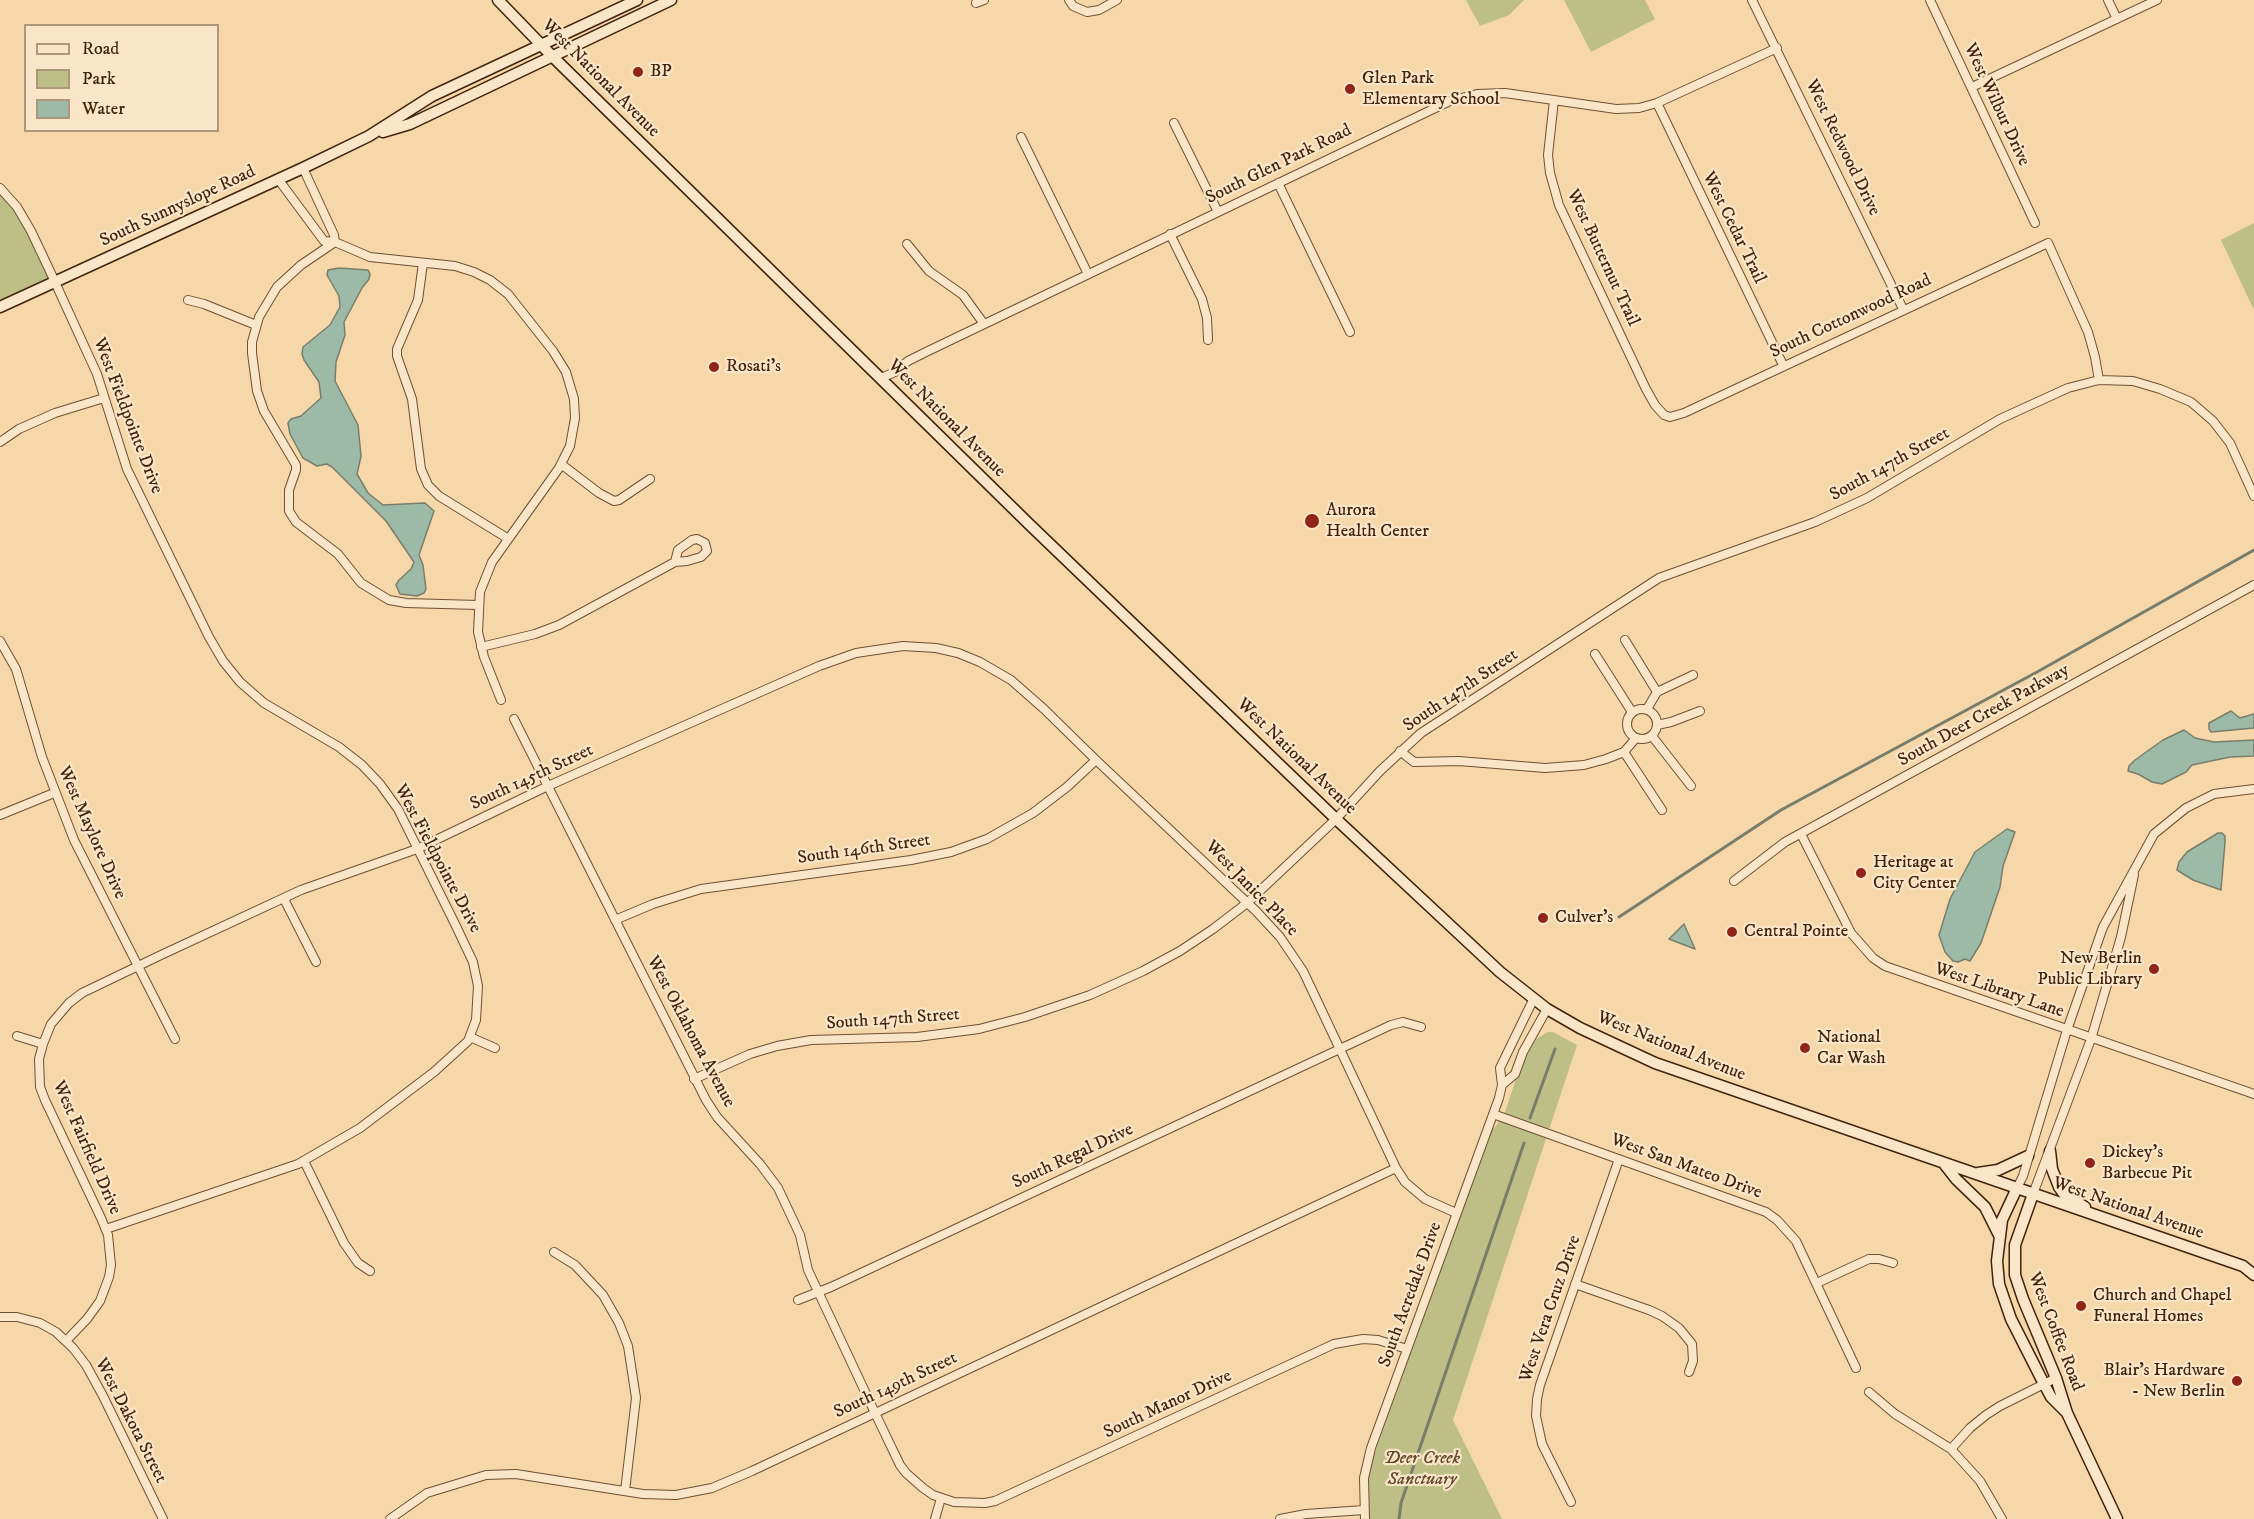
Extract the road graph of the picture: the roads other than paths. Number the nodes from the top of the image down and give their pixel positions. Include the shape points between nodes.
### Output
1 (498, 0) edge
2 (637, 0) edge
3 (671, 0) edge
4 (1069, 0) edge
5 (1117, 0) edge
6 (1752, 0) edge
7 (1930, 0) edge
8 (2108, 0) edge
9 (2157, 0) edge
10 (2117, 19) junction
11 (541, 45) junction
12 (1777, 48) junction
13 (552, 56) junction
14 (1972, 87) junction
15 (1554, 100) junction
16 (1657, 103) junction
17 (1174, 123) dead end
18 (369, 136) junction
19 (1021, 137) dead end
20 (303, 168) junction
21 (278, 179) junction
22 (1278, 183) junction
23 (0, 188) edge
24 (1218, 212) junction
25 (2035, 222) dead end
26 (1170, 234) junction
27 (335, 242) junction
28 (907, 243) dead end
29 (423, 263) junction
30 (1088, 274) junction
31 (54, 282) junction
32 (188, 300) dead end
33 (0, 307) edge
34 (1903, 309) junction
35 (984, 324) junction
36 (256, 325) junction
37 (1350, 332) dead end
38 (1208, 340) dead end
39 (1783, 365) junction
40 (881, 378) junction
41 (2099, 380) junction
42 (104, 398) junction
43 (1667, 416) joint
44 (0, 442) edge
45 (561, 464) junction
46 (650, 479) dead end
47 (2254, 496) edge
48 (507, 538) junction
49 (675, 562) dead end
50 (2254, 585) edge
51 (478, 605) junction
52 (1625, 640) dead end
53 (0, 641) edge
54 (482, 647) junction
55 (945, 650) joint
56 (1595, 654) dead end
57 (1693, 675) dead end
58 (1657, 692) junction
59 (501, 700) dead end
60 (1647, 709) junction
61 (1700, 711) dead end
62 (1632, 712) junction
63 (514, 719) dead end
64 (1658, 725) junction
65 (1652, 736) junction
66 (1636, 738) junction
67 (1400, 751) junction
68 (1624, 752) junction
69 (1096, 760) junction
70 (548, 786) junction
71 (1691, 786) dead end
72 (2254, 789) edge
73 (54, 793) junction
74 (1662, 810) dead end
75 (0, 815) edge
76 (1336, 819) junction
77 (1801, 834) junction
78 (417, 849) junction
79 (2136, 867) junction
80 (1734, 880) dead end
81 (284, 899) junction
82 (1247, 903) junction
83 (615, 920) junction
84 (316, 962) dead end
85 (137, 966) junction
86 (1534, 999) junction
87 (1547, 1009) junction
88 (1421, 1027) dead end
89 (2067, 1030) junction
90 (17, 1036) dead end
91 (470, 1037) junction
92 (175, 1039) dead end
93 (2091, 1039) junction
94 (43, 1044) junction
95 (495, 1048) dead end
96 (1340, 1048) junction
97 (694, 1079) junction
98 (1502, 1085) junction
99 (2254, 1094) edge
100 (1493, 1114) junction
101 (2049, 1150) junction
102 (2028, 1156) junction
103 (1619, 1159) junction
104 (304, 1161) junction
105 (1945, 1165) junction
106 (1396, 1168) junction
107 (1974, 1174) junction
108 (2017, 1188) junction
109 (2033, 1194) junction
110 (1456, 1213) junction
111 (2104, 1218) junction
112 (106, 1230) junction
113 (1999, 1235) junction
114 (554, 1252) dead end
115 (1893, 1263) dead end
116 (2249, 1265) edge
117 (370, 1271) dead end
118 (2254, 1275) edge
119 (1817, 1283) junction
120 (1575, 1284) junction
121 (818, 1292) junction
122 (798, 1300) dead end
123 (0, 1317) edge
124 (66, 1341) junction
125 (1407, 1348) junction
126 (1856, 1368) dead end
127 (1689, 1372) dead end
128 (2056, 1378) junction
129 (2044, 1384) junction
130 (1869, 1392) dead end
131 (874, 1413) junction
132 (2067, 1413) junction
133 (1951, 1449) junction
134 (625, 1491) junction
135 (941, 1498) junction
136 (1570, 1502) dead end
137 (1365, 1515) edge
138 (163, 1519) edge
139 (390, 1519) edge
140 (934, 1519) edge
141 (1280, 1519) edge
142 (2002, 1519) edge
143 (2117, 1519) edge

1 - 11 main road, West National Avenue
2 - 11 main road, South Sunnyslope Road
3 - 13 main road, South Sunnyslope Road
4 - 5 street via 1087,12
6 - 12 street, West Redwood Drive
7 - 14 street, West Wilbur Drive
8 - 10 street
9 - 10 street
10 - 14 street
11 - 13 main road, West National Avenue
11 - 18 main road, South Sunnyslope Road via 432,96
12 - 16 street, South Glen Park Road
12 - 34 street, West Redwood Drive
13 - 18 main road, South Sunnyslope Road via 410,124
13 - 40 main road, West National Avenue
14 - 25 street, West Wilbur Drive
15 - 16 street, South Glen Park Road via 1616,109
15 - 22 street, South Glen Park Road via 1498,93 1456,99
15 - 43 street, West Butternut Trail via 1548,155 1559,205 1646,389 1660,412
16 - 39 street, West Cedar Trail
17 - 24 street
18 - 20 main road, South Sunnyslope Road
19 - 30 street
20 - 21 main road, South Sunnyslope Road
20 - 27 street
21 - 27 street via 324,240
21 - 31 main road, South Sunnyslope Road
22 - 24 street, South Glen Park Road
22 - 37 street
23 - 31 street, West Fieldpointe Drive via 31,231
24 - 26 street, South Glen Park Road
26 - 30 street, South Glen Park Road
26 - 38 street via 1202,299
27 - 29 street via 370,257
27 - 36 street via 287,276 267,302
28 - 35 street via 929,271 963,295
29 - 45 street via 455,266 490,280 507,294 553,351 566,372 574,399 574,430
29 - 48 street via 418,300 397,356 412,399 421,470 439,496
30 - 35 street, South Glen Park Road
31 - 33 main road, South Sunnyslope Road
31 - 42 street, West Fieldpointe Drive
32 - 36 street
34 - 39 street, South Cottonwood Road
34 - 41 street, South Cottonwood Road via 2048,243 2088,332
35 - 40 street, South Glen Park Road
36 - 51 street via 252,353 257,390 264,411 296,465 287,502 291,515 338,555 361,583 389,600
39 - 43 street, South Cottonwood Road via 1684,412
40 - 76 main road, West National Avenue
41 - 47 street via 2133,381 2191,402 2230,443
41 - 67 street, South 147th Street via 2067,388 2000,419 1867,498 1815,522 1659,578 1420,733
42 - 44 street via 55,413
42 - 78 street, West Fieldpointe Drive via 127,469 223,661 264,703 362,765 389,796
45 - 46 street via 614,501
45 - 48 street
48 - 51 street via 487,571
49 - 54 street via 559,626
50 - 77 street, South Deer Creek Parkway
51 - 54 street
52 - 58 street
53 - 73 street, West Maylore Drive via 16,669
54 - 59 street
55 - 69 street, West Janice Place via 980,662 1011,680
55 - 70 street, South 145th Street via 903,646 838,659
56 - 62 street
57 - 58 street
58 - 60 street
60 - 62 street
60 - 64 street via 1655,715
61 - 64 street
62 - 66 street via 1627,726
63 - 70 street, West Oklahoma Avenue
64 - 65 street
65 - 66 street
65 - 71 street
66 - 68 street
67 - 68 street via 1414,762 1459,761 1545,768 1584,765
67 - 76 street, South 147th Street
68 - 74 street
69 - 82 street, West Janice Place
69 - 83 street, South 146th Street via 1033,813 987,839 951,852 701,889
70 - 78 street, South 145th Street
70 - 83 street, West Oklahoma Avenue
72 - 79 street via 2214,794 2186,808 2154,834
73 - 75 street
73 - 85 street, West Maylore Drive
76 - 82 street, South 147th Street
76 - 86 main road, West National Avenue
77 - 80 street, South Deer Creek Parkway
77 - 89 street, West Library Lane via 1851,933 1873,958 1914,977
78 - 81 street, South 145th Street
78 - 91 street, West Fieldpointe Drive via 476,972 479,1000
79 - 89 street via 2103,927
79 - 93 street via 2121,937
81 - 84 street
81 - 85 street, South 145th Street
82 - 96 street, West Janice Place via 1294,956
82 - 97 street, South 147th Street via 1180,951 1119,983 1064,1005 961,1032 811,1040 777,1046
83 - 97 street, West Oklahoma Avenue
85 - 92 street, West Maylore Drive
85 - 94 street, West Fairfield Drive via 69,1003 51,1024
86 - 87 main road, West National Avenue
86 - 98 street, South Acredale Drive via 1500,1068
87 - 98 street, South Acredale Drive via 1515,1074
87 - 105 main road, West National Avenue via 1655,1063
88 - 96 street, South Regal Drive via 1398,1022
89 - 93 street, West Library Lane
89 - 102 street
90 - 94 street
91 - 95 street
91 - 104 street, West Fieldpointe Drive via 454,1055 378,1116
93 - 99 street, West Library Lane
93 - 101 street
94 - 112 street, West Fairfield Drive via 39,1075 45,1100
96 - 106 street, West Janice Place
96 - 121 street, South Regal Drive
97 - 121 street, West Oklahoma Avenue via 717,1117 778,1188 800,1235
98 - 100 street, South Acredale Drive
100 - 103 street, West San Mateo Drive
100 - 110 street, South Acredale Drive
101 - 109 street
101 - 111 main road via 2055,1180 2064,1194
102 - 107 main road via 1998,1170
102 - 108 street
103 - 119 street, West San Mateo Drive via 1766,1212 1796,1241
103 - 120 street, West Vera Cruz Drive
104 - 112 street, West Fieldpointe Drive
104 - 117 street via 344,1244 358,1263
105 - 107 main road, West National Avenue
105 - 113 main road via 1985,1207
106 - 110 street, West Janice Place via 1425,1199
106 - 131 street, South 149th Street
107 - 108 main road, West National Avenue
108 - 109 main road, West National Avenue
108 - 113 main road, West Coffee Road
109 - 111 main road, West National Avenue
109 - 128 main road, West Coffee Road via 2015,1245 2014,1266 2023,1299
110 - 125 street, South Acredale Drive
111 - 116 main road, West National Avenue
112 - 124 street, West Fairfield Drive via 111,1265 104,1292 95,1309
113 - 129 main road, West Coffee Road via 1997,1272 2001,1292
114 - 134 street via 575,1265 603,1295 628,1346 636,1398
115 - 119 street via 1869,1259
116 - 118 main road, West National Avenue
119 - 126 street, West San Mateo Drive
120 - 127 street via 1656,1313 1679,1328 1692,1344
120 - 136 street, West Vera Cruz Drive via 1536,1405 1542,1444
121 - 122 street, South Regal Drive
121 - 131 street, West Oklahoma Avenue
123 - 124 street, West Dakota Street via 40,1323
124 - 138 street, West Dakota Street via 86,1365 103,1396
125 - 135 street, South Manor Drive via 1371,1339 1334,1344 1007,1497 966,1504
125 - 137 street, South Acredale Drive via 1366,1465
128 - 129 street
128 - 132 main road, West Coffee Road
129 - 132 main road, West Coffee Road
129 - 133 street via 1986,1415
130 - 133 street via 1895,1414
131 - 134 street, South 149th Street via 712,1488 675,1495
131 - 135 street, West Oklahoma Avenue via 906,1473
132 - 143 main road, West Coffee Road
133 - 142 street via 1980,1481
134 - 139 street, South 149th Street via 516,1474 486,1475 427,1493
135 - 140 street
137 - 141 street via 1306,1514

